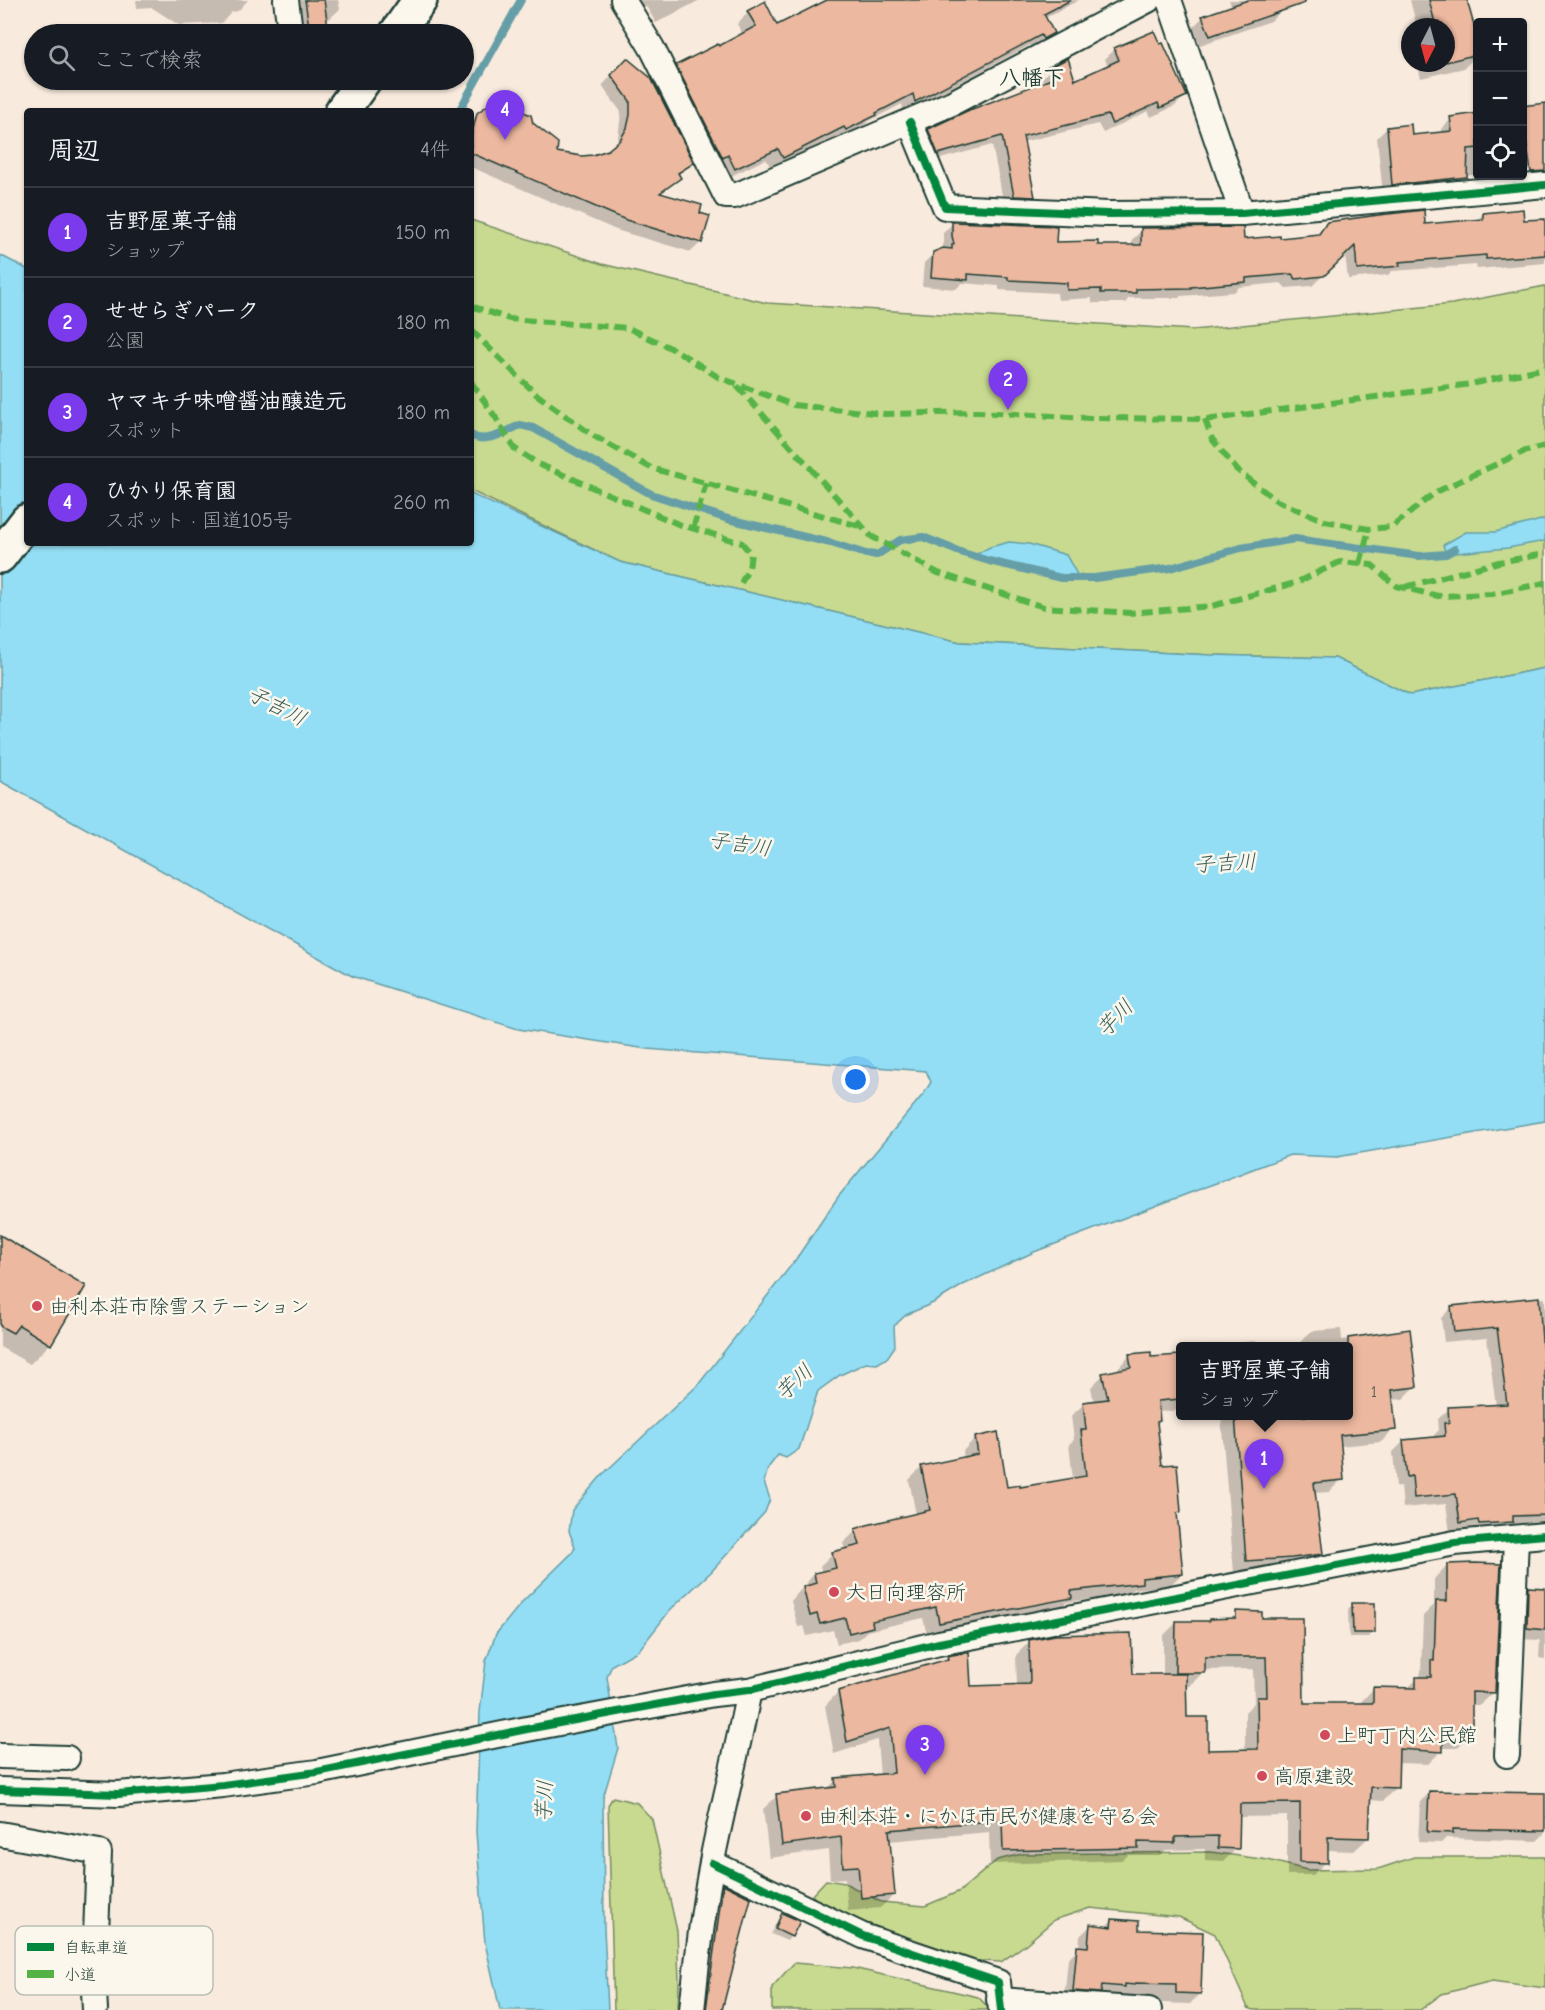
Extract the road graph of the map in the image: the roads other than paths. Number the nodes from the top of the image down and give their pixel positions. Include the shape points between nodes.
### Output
1 (286, 0) edge
2 (420, 0) edge
3 (623, 0) edge
4 (1148, 0) edge
5 (1169, 0) edge
6 (289, 24) edge
7 (403, 24) edge
8 (357, 90) edge
9 (344, 108) edge
10 (910, 122) junction
11 (1545, 185) edge
12 (1242, 213) junction
13 (24, 524) edge
14 (0, 556) edge
15 (1545, 1535) edge
16 (1516, 1538) junction
17 (749, 1689) junction
18 (1507, 1755) dead end
19 (0, 1756) edge
20 (67, 1758) dead end
21 (0, 1790) edge
22 (0, 1834) edge
23 (712, 1863) junction
24 (96, 1926) edge
25 (94, 1995) edge
26 (1000, 2005) edge
27 (95, 2010) edge
28 (692, 2010) edge
29 (1149, 2010) edge

1 - 6 street
2 - 7 highway
3 - 10 street via 652,48 726,196 735,196
4 - 10 street
5 - 12 street
8 - 9 highway
10 - 12 street via 945,207 1108,214
11 - 12 street
13 - 14 highway
15 - 16 street
16 - 17 street via 1455,1543 939,1643
16 - 18 street
17 - 21 street via 317,1772 223,1785 118,1794
17 - 23 street
19 - 20 street
22 - 24 street via 99,1852
23 - 26 street via 863,1936 998,1982
23 - 28 street
25 - 27 street
26 - 29 street

